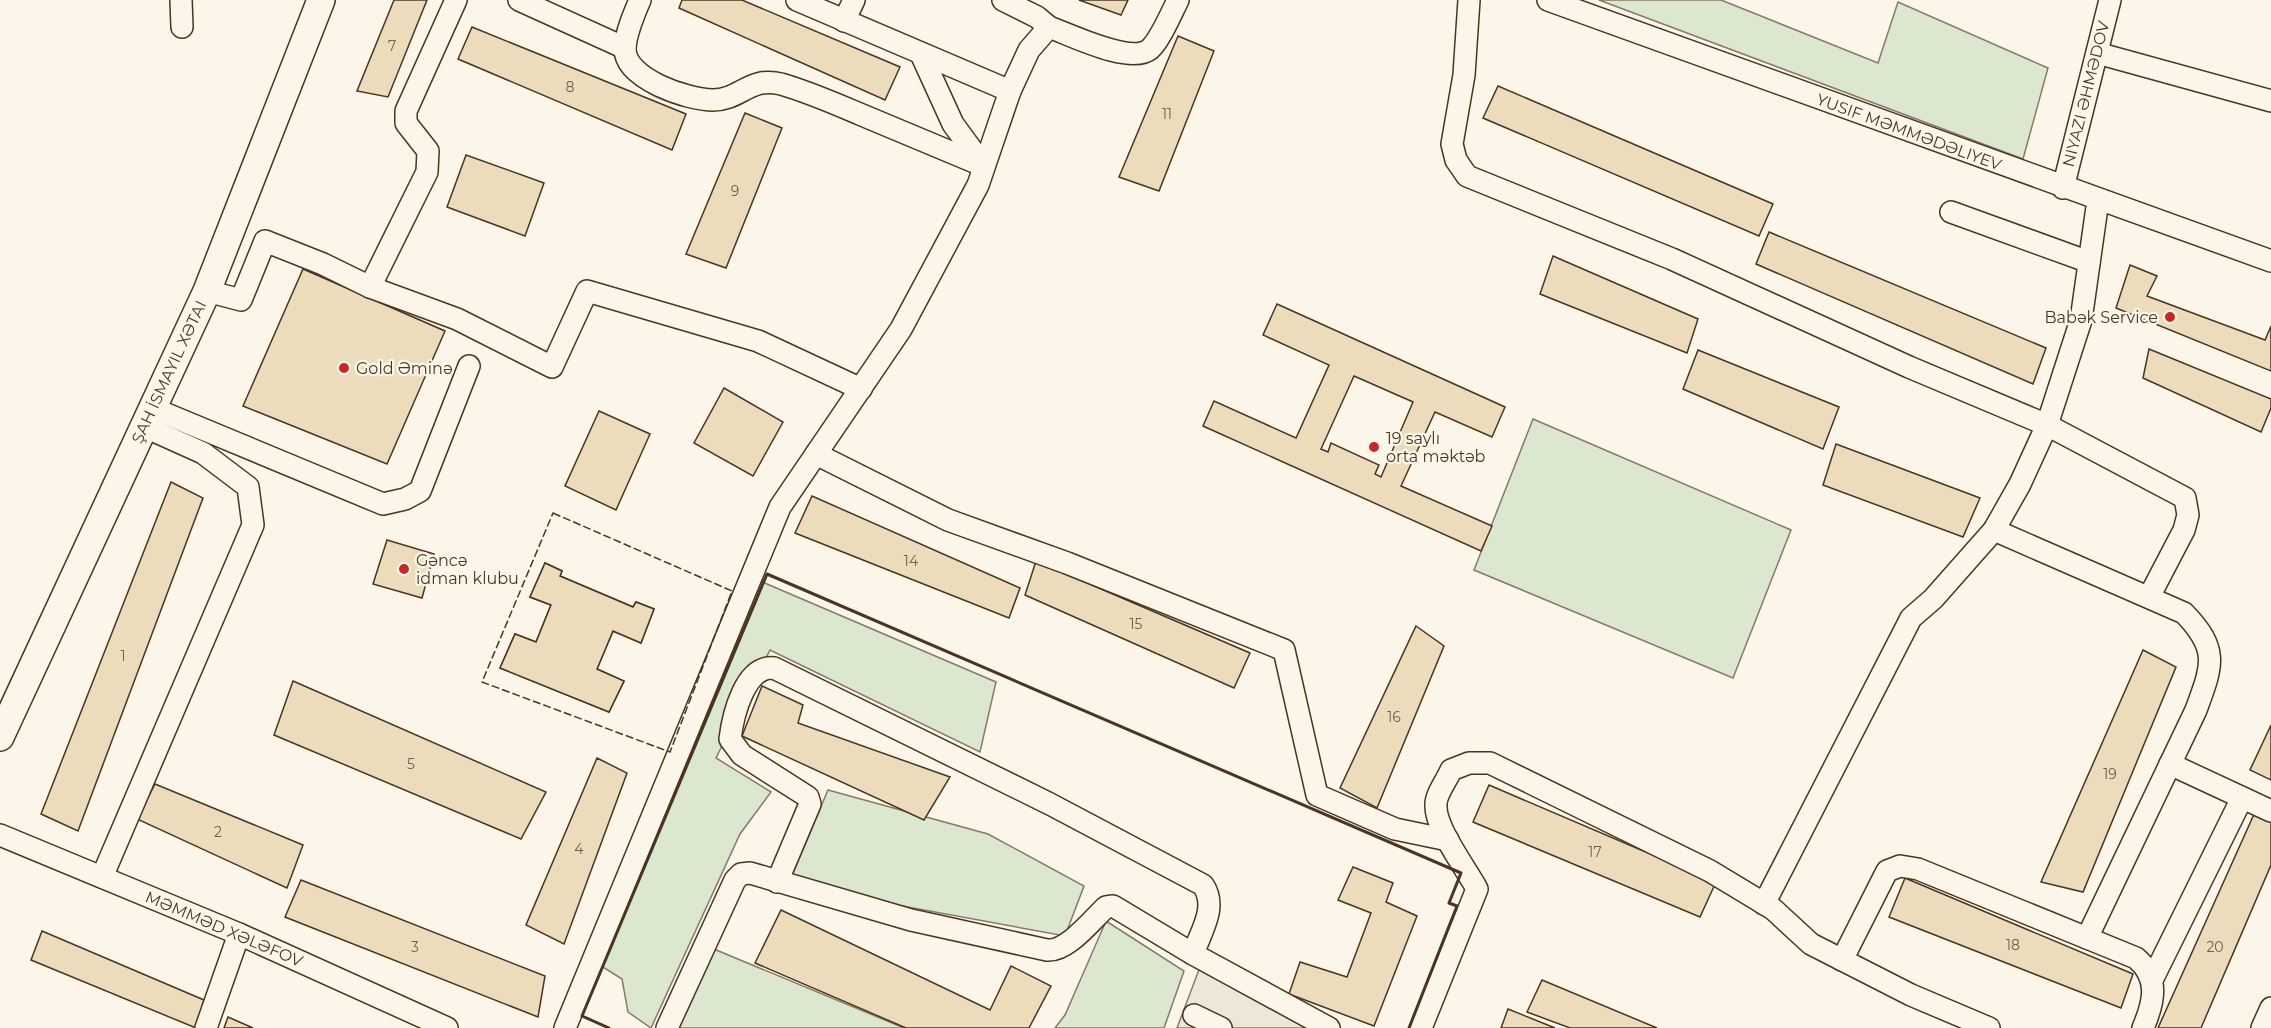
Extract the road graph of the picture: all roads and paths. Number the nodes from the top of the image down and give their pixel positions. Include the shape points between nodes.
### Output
1 (181, 0) edge
2 (321, 0) edge
3 (456, 0) edge
4 (519, 0) edge
5 (640, 0) edge
6 (797, 0) edge
7 (854, 0) edge
8 (1003, 0) edge
9 (1178, 0) edge
10 (1469, 0) edge
11 (2110, 0) edge
12 (1560, 2) edge
13 (844, 21) junction
14 (182, 27) dead end
15 (1049, 27) junction
16 (625, 48) junction
17 (2097, 53) junction
18 (921, 54) junction
19 (1010, 91) junction
20 (2271, 101) edge
21 (984, 166) junction
22 (2062, 188) junction
23 (2098, 200) junction
24 (1951, 212) dead end
25 (2271, 261) edge
26 (2089, 262) junction
27 (370, 286) junction
28 (207, 291) junction
29 (469, 366) dead end
30 (861, 389) junction
31 (148, 417) junction
32 (2047, 425) junction
33 (816, 454) junction
34 (1994, 530) junction
35 (2149, 597) junction
36 (0, 738) edge
37 (2170, 764) junction
38 (2242, 798) junction
39 (2271, 811) edge
40 (0, 836) edge
41 (1448, 840) junction
42 (102, 877) junction
43 (777, 882) junction
44 (1764, 904) junction
45 (239, 934) junction
46 (2087, 938) junction
47 (1193, 954) junction
48 (1842, 960) junction
49 (2153, 978) junction
50 (1194, 1015) dead end
51 (206, 1028) edge
52 (447, 1028) edge
53 (565, 1028) edge
54 (667, 1028) edge
55 (1221, 1028) edge
56 (1329, 1028) edge
57 (1421, 1028) edge
58 (1989, 1028) edge
59 (2143, 1028) edge

1 - 14 street
2 - 28 main road
3 - 27 street via 406,111 406,123 428,152 427,172
4 - 16 street
5 - 16 street
6 - 13 street
7 - 13 street
8 - 15 street via 1038,17
9 - 15 street via 1151,48 1140,54 1124,54
10 - 32 street via 1464,75 1452,144 1456,160 1467,176 1671,260
11 - 17 street, NIYAZI ƏHMƏDOV
12 - 22 street, YUSIF MƏMMƏDƏLIYEV
13 - 18 street
15 - 19 street via 1029,50
16 - 21 street via 638,74 679,94 713,100 762,81 777,83 808,92
17 - 20 street
17 - 22 street, NIYAZI ƏHMƏDOV
18 - 19 street
18 - 21 street via 953,124
19 - 21 street
21 - 30 street via 978,185 901,329
22 - 23 street, YUSIF MƏMMƏDƏLIYEV
23 - 25 street, YUSIF MƏMMƏDƏLIYEV
23 - 26 street
24 - 26 street
26 - 32 street via 2081,320
27 - 28 street via 265,241 241,300
27 - 30 street via 457,319 552,368 587,291 759,341
28 - 31 main road
29 - 31 street via 420,491 383,504
30 - 33 street
31 - 36 main road
31 - 42 street via 248,487 253,525
32 - 34 street
32 - 35 street via 2185,498 2188,515 2184,530
33 - 41 street via 948,520 1284,650 1317,795 1395,829
33 - 53 street via 780,507
34 - 35 street
34 - 44 street via 1911,618
35 - 37 street via 2184,613 2201,631 2211,654 2208,679
37 - 38 street
37 - 46 street
38 - 39 street
38 - 49 street
40 - 42 street, MƏMMƏD XƏLƏFOV
41 - 44 street via 1437,818 1435,803 1451,770 1469,763 1490,763 1710,871
41 - 57 street via 1477,889
42 - 45 street, MƏMMƏD XƏLƏFOV
43 - 47 street via 911,920 1055,951 1066,946 1106,907 1113,906
43 - 47 street via 810,804 808,797 742,755 730,739 734,712 755,672 764,667 774,668 1040,798 1203,885 1210,897 1209,910
43 - 54 street via 750,873 735,880
44 - 48 street via 1811,944
45 - 51 street
45 - 52 street, MƏMMƏD XƏLƏFOV
46 - 48 street via 1918,869 1900,866 1887,871 1880,881
46 - 49 street via 2136,958
47 - 56 street
48 - 58 street
49 - 59 street via 2154,995
50 - 55 street

